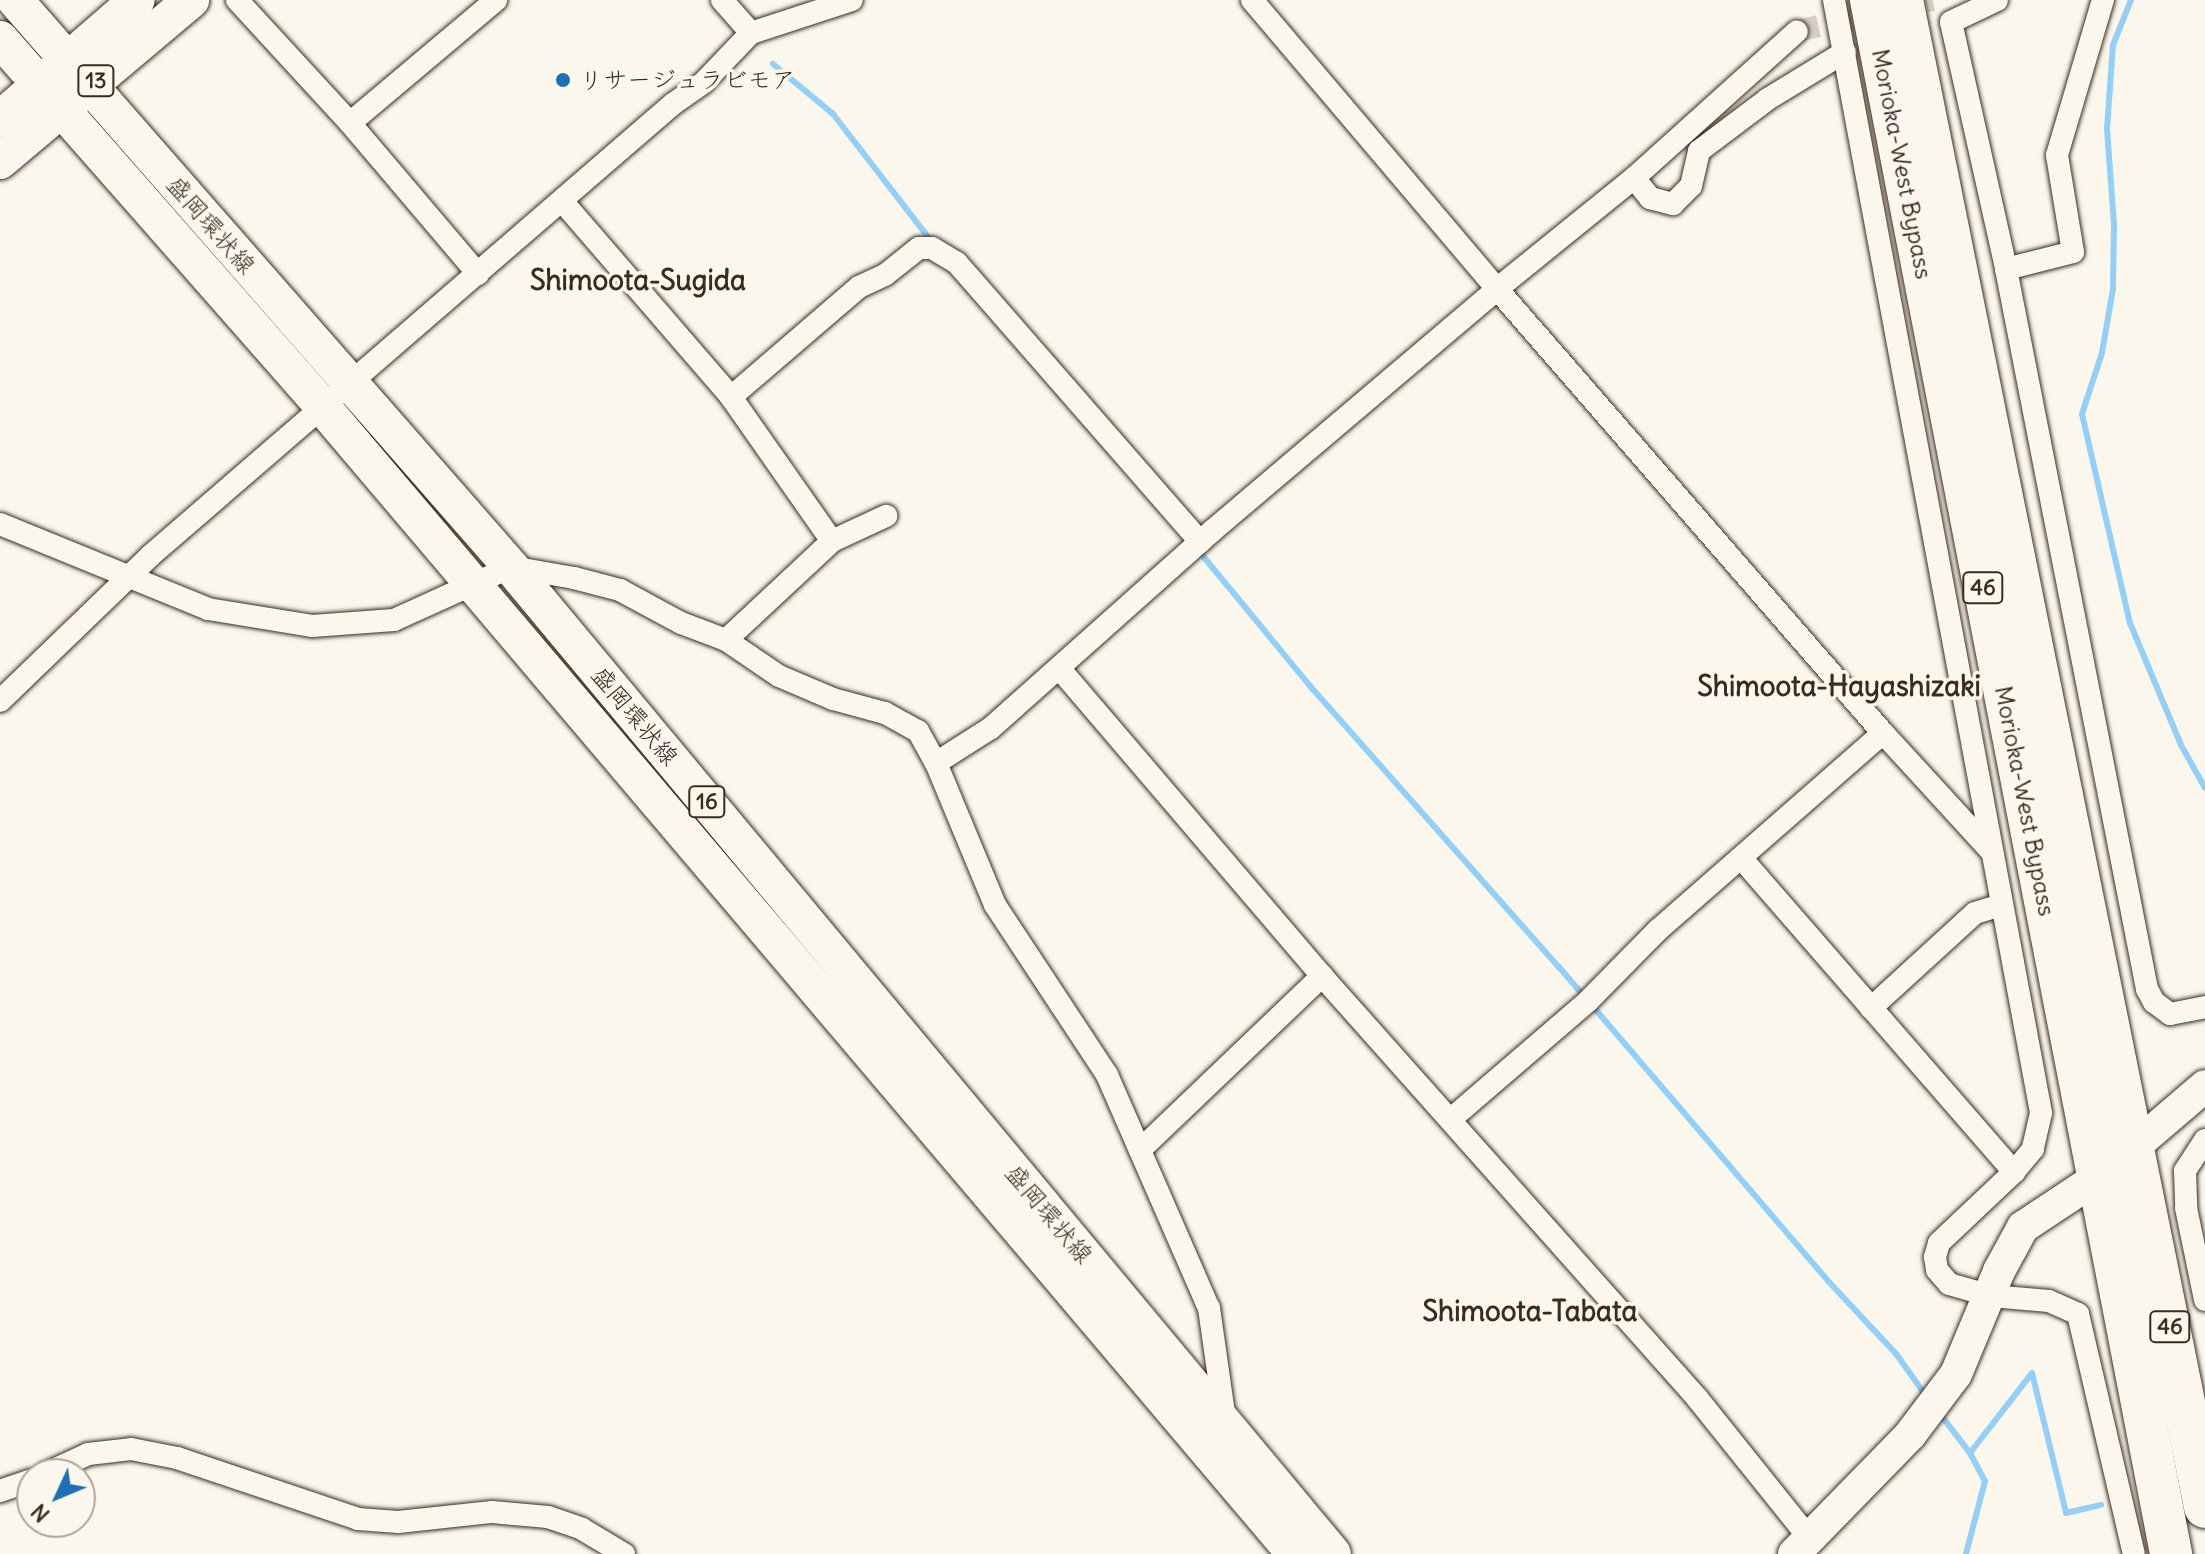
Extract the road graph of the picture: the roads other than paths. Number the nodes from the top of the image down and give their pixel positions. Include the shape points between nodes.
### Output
1 (15, 0) edge
2 (137, 0) edge
3 (191, 0) edge
4 (237, 0) edge
5 (496, 0) edge
6 (722, 0) edge
7 (852, 0) edge
8 (1252, 0) edge
9 (1834, 0) edge
10 (1871, 0) edge
11 (1902, 0) edge
12 (1997, 0) edge
13 (2103, 0) edge
14 (1797, 31) tunnel mouth
15 (751, 33) junction
16 (0, 39) edge
17 (1845, 52) junction
18 (79, 74) junction
19 (50, 98) junction
20 (0, 119) edge
21 (350, 123) junction
22 (0, 161) edge
23 (1634, 178) junction
24 (562, 201) junction
25 (2006, 269) junction
26 (478, 274) junction
27 (1497, 289) junction
28 (335, 394) junction
29 (731, 397) junction
30 (886, 516) dead end
31 (0, 524) edge
32 (832, 541) junction
33 (1200, 542) junction
34 (511, 567) junction
35 (131, 575) junction
36 (472, 586) junction
37 (726, 640) junction
38 (1059, 668) junction
39 (0, 701) edge
40 (1883, 733) junction
41 (936, 763) junction
42 (1992, 852) junction
43 (1742, 859) junction
44 (2001, 905) junction
45 (1322, 976) junction
46 (2205, 1007) edge
47 (1871, 1008) junction
48 (2205, 1086) edge
49 (1451, 1119) junction
50 (2205, 1140) edge
51 (2132, 1147) junction
52 (1140, 1150) junction
53 (2014, 1172) junction
54 (2100, 1176) junction
55 (1991, 1296) junction
56 (2205, 1300) edge
57 (1226, 1426) junction
58 (77, 1458) edge
59 (2205, 1507) edge
60 (1802, 1546) edge
61 (624, 1554) edge
62 (1295, 1554) edge
63 (1333, 1554) edge
64 (2134, 1554) edge
65 (2171, 1554) edge

1 - 18 main road, 盛岡環状線 / 16
2 - 18 main road, 13
3 - 18 main road, 13
4 - 21 street
5 - 21 street
6 - 15 street
7 - 15 street
8 - 27 street
9 - 17 street
10 - 54 highway, Morioka-West Bypass / 46
11 - 51 highway, Morioka-West Bypass / 46
12 - 25 street via 1951,22
13 - 25 street via 2057,155 2073,252
14 - 23 street
15 - 24 street via 704,82
16 - 19 main road, 盛岡環状線 / 16
17 - 23 street via 1768,99 1699,151 1691,186 1673,204 1650,198
17 - 42 street
18 - 19 main road, 13
18 - 28 main road, 盛岡環状線 / 16
19 - 20 main road, 13
19 - 22 main road, 13
19 - 28 main road, 盛岡環状線 / 16
21 - 26 street
23 - 27 street
24 - 26 street
24 - 29 street
25 - 46 street via 2147,989 2170,1014
26 - 28 street
27 - 33 street
27 - 40 street
28 - 34 main road, 盛岡環状線 / 16
28 - 35 street
28 - 36 main road, 盛岡環状線 / 16
29 - 32 street
29 - 33 street via 859,287 885,275 919,248 932,248 957,263
30 - 32 street
31 - 35 street
32 - 37 street
33 - 38 street
34 - 36 street
34 - 37 street via 620,590
34 - 57 main road, 盛岡環状線 / 16
35 - 36 street via 208,609 312,626 394,620
35 - 39 street
36 - 62 main road, 盛岡環状線 / 16
37 - 41 street via 779,676 885,713 918,731
38 - 41 street via 991,728
38 - 45 street
40 - 42 street
40 - 43 street
41 - 52 street via 995,905 1107,1075
42 - 44 street
43 - 47 street
43 - 49 street
44 - 47 street via 1975,913
44 - 53 street via 2041,1113 2033,1149
45 - 49 street
45 - 52 street
47 - 53 street
48 - 51 street
49 - 60 street via 1697,1398
50 - 56 street via 2185,1171 2186,1208
51 - 54 street
51 - 59 highway, Morioka-West Bypass / 46
52 - 57 street via 1209,1308
53 - 55 street via 1950,1231 1935,1257 1937,1270 1949,1284
54 - 55 street via 2023,1227
54 - 65 highway, Morioka-West Bypass / 46
55 - 60 street via 1956,1374 1910,1435
55 - 64 street via 2049,1301 2078,1314
57 - 63 main road, 盛岡環状線 / 16
58 - 61 street via 131,1449 177,1458 358,1519 398,1522 492,1512 548,1517 582,1529

